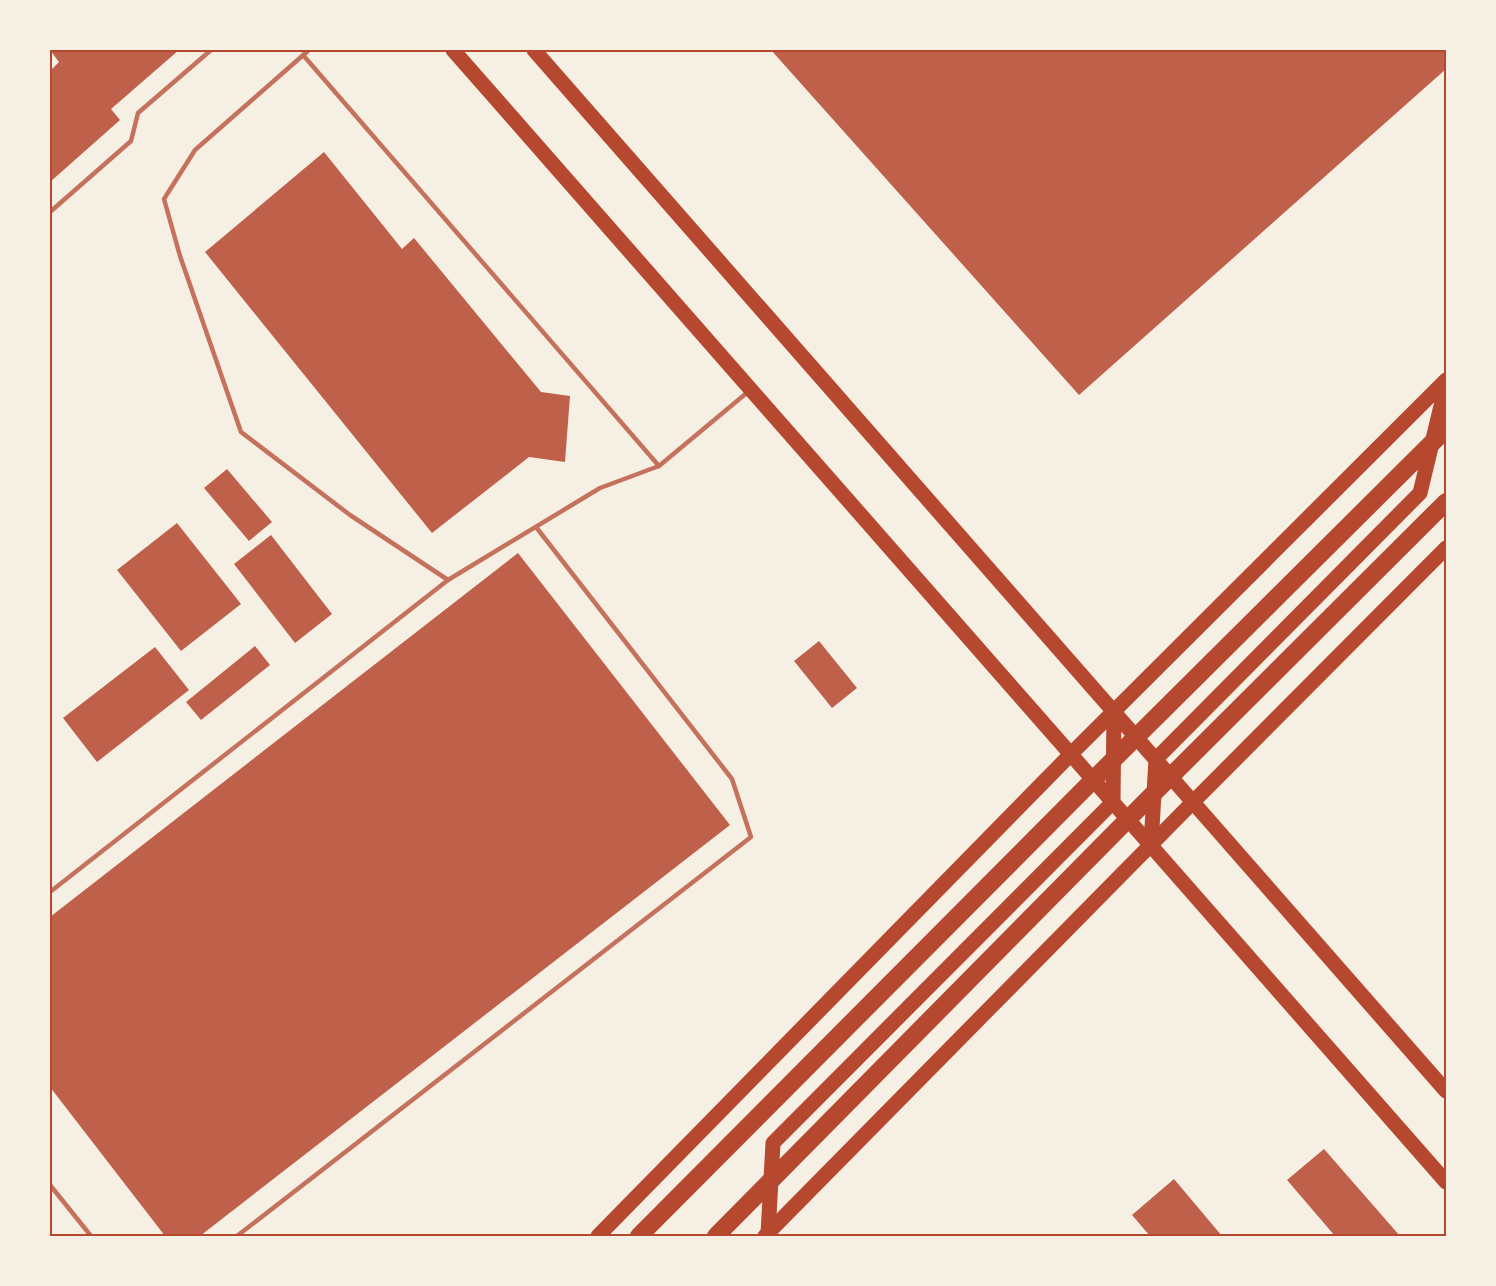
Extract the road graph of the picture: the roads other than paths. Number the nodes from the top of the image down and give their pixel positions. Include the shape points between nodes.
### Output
1 (211, 50) edge
2 (309, 50) edge
3 (453, 50) edge
4 (534, 50) edge
5 (303, 55) junction
6 (50, 212) edge
7 (1446, 380) edge
8 (1446, 385) edge
9 (751, 389) junction
10 (1446, 429) edge
11 (659, 466) junction
12 (1446, 502) edge
13 (536, 527) junction
14 (1446, 548) edge
15 (448, 580) junction
16 (1114, 712) junction
17 (1071, 754) junction
18 (1156, 759) junction
19 (1113, 802) junction
20 (1193, 802) junction
21 (1151, 845) junction
22 (50, 892) edge
23 (1446, 1091) edge
24 (1446, 1182) edge
25 (50, 1185) edge
26 (766, 1235) edge
27 (91, 1236) edge
28 (237, 1236) edge
29 (598, 1236) edge
30 (639, 1236) edge
31 (716, 1236) edge

1 - 6 lane via 138,113 131,141
2 - 5 lane
3 - 9 main road
4 - 16 main road
5 - 11 lane
5 - 15 lane via 195,150 164,199 170,222 242,432 350,515
7 - 16 main road
8 - 18 main road via 1420,493
9 - 11 lane
9 - 17 main road
10 - 30 highway
11 - 13 lane via 600,488
12 - 31 highway
13 - 15 lane
13 - 28 lane via 732,779 751,837
14 - 20 main road
15 - 22 lane
16 - 17 main road
16 - 18 main road
16 - 19 main road
17 - 19 main road
17 - 29 main road
18 - 20 main road
18 - 21 main road
19 - 21 main road
19 - 26 main road via 773,1143
20 - 21 main road
20 - 23 main road
21 - 24 main road
21 - 26 main road
25 - 27 lane

